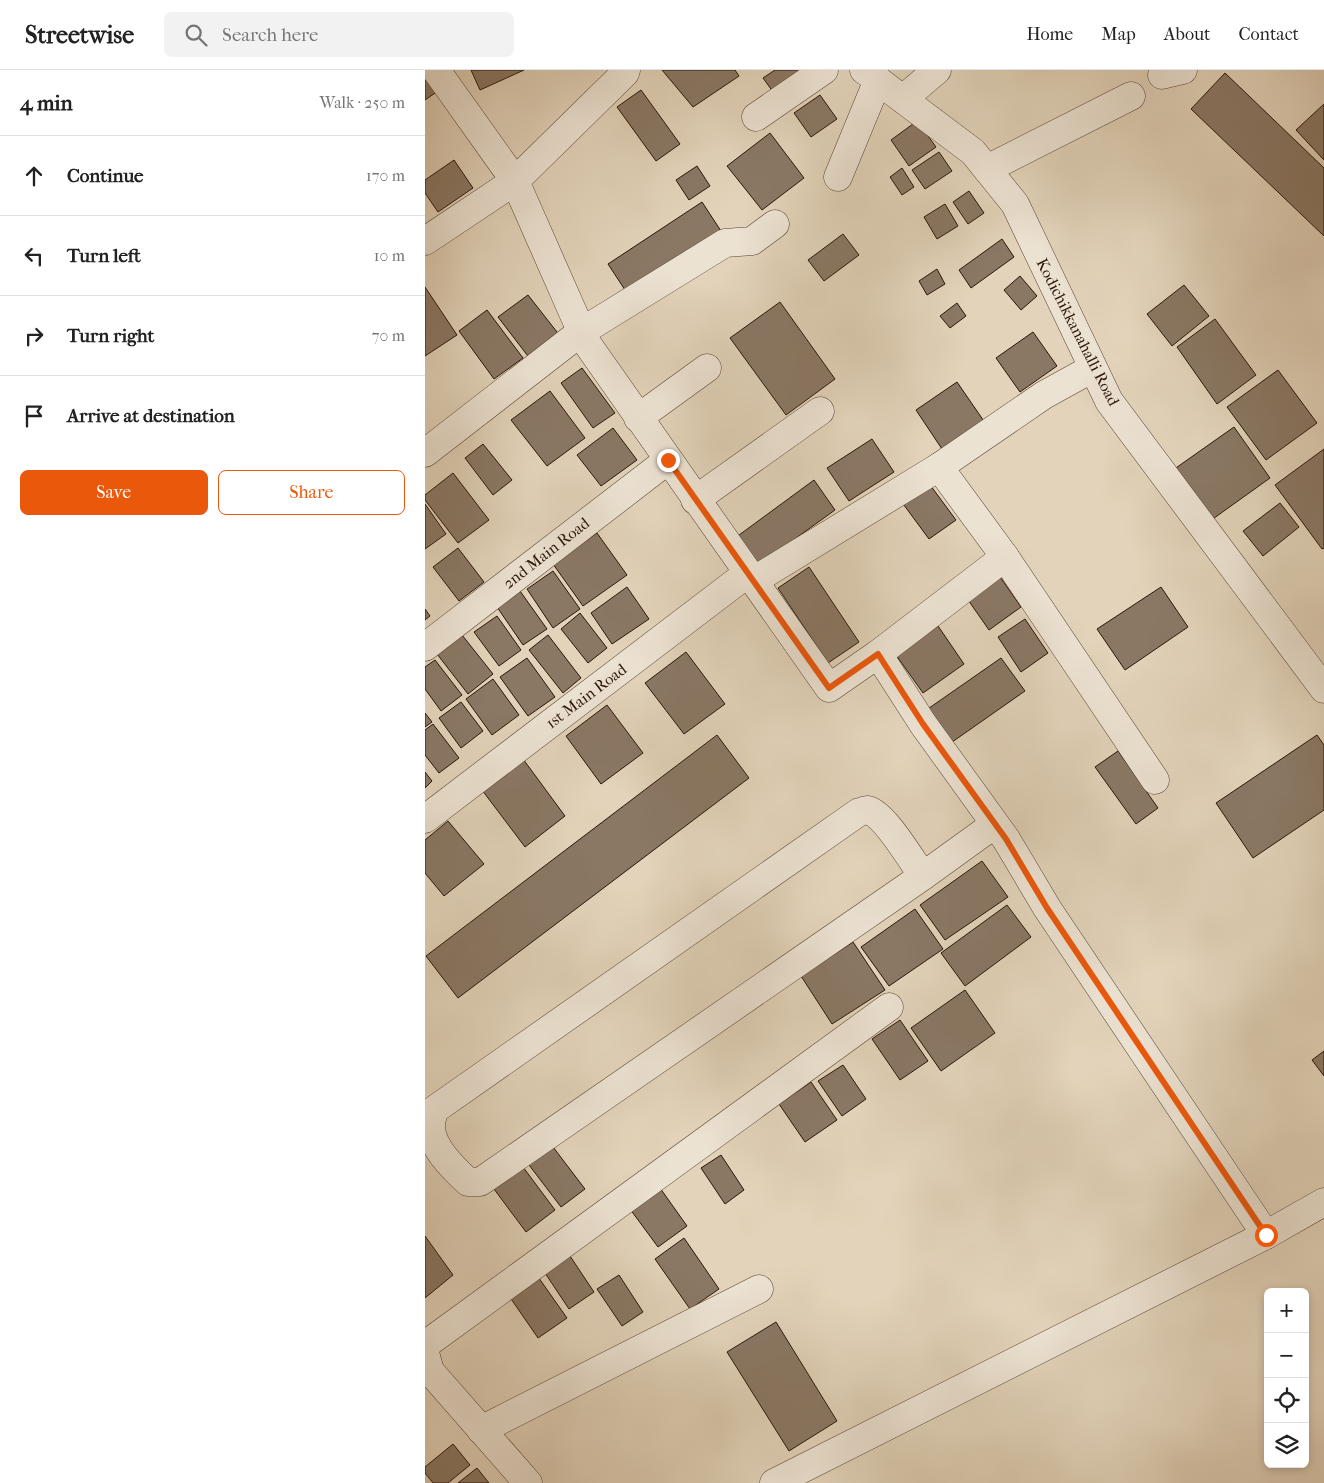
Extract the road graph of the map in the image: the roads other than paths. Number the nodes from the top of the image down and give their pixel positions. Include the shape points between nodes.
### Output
1 (436, 70) edge
2 (626, 70) edge
3 (824, 70) edge
4 (937, 70) edge
5 (871, 75) edge
6 (1131, 96) dead end
7 (903, 99) junction
8 (756, 117) dead end
9 (987, 170) junction
10 (838, 177) dead end
11 (515, 181) junction
12 (428, 224) edge
13 (775, 224) dead end
14 (581, 332) junction
15 (707, 368) dead end
16 (1093, 368) junction
17 (819, 412) dead end
18 (638, 418) junction
19 (425, 453) edge
20 (668, 460) junction
21 (939, 467) junction
22 (695, 500) junction
23 (1005, 557) junction
24 (751, 577) junction
25 (425, 647) edge
26 (878, 654) junction
27 (1324, 689) edge
28 (1155, 780) dead end
29 (425, 819) edge
30 (995, 824) junction
31 (923, 876) junction
32 (889, 1007) dead end
33 (1324, 1202) edge
34 (1266, 1235) junction
35 (759, 1289) dead end
36 (425, 1345) edge
37 (427, 1366) edge
38 (481, 1430) junction
39 (528, 1483) edge
40 (774, 1483) edge

1 - 11 street
2 - 11 street
3 - 8 street
4 - 7 street
5 - 7 street, Kodichikkanahalli Road
5 - 10 street
6 - 9 street
7 - 9 street, Kodichikkanahalli Road via 973,152
9 - 16 street, Kodichikkanahalli Road via 1015,204
11 - 12 street
11 - 14 street
13 - 14 street via 752,241 725,243
14 - 18 street
14 - 19 street
15 - 18 street
16 - 21 street, 1st Main Road via 1043,395
16 - 27 street, Kodichikkanahalli Road via 1109,401
17 - 22 street
18 - 20 street
20 - 22 street
20 - 25 street, 2nd Main Road
21 - 23 street
21 - 24 street, 1st Main Road
22 - 24 street
23 - 26 street
23 - 28 street
24 - 26 street via 829,688
24 - 29 street, 1st Main Road
26 - 30 street via 923,724
30 - 31 street
30 - 34 street via 1047,908
31 - 31 street via 480,1182 468,1182 436,1144 431,1127 434,1110 859,812 867,810 877,814
32 - 36 street
33 - 34 street
34 - 40 street
35 - 38 street
37 - 38 street
38 - 39 street

